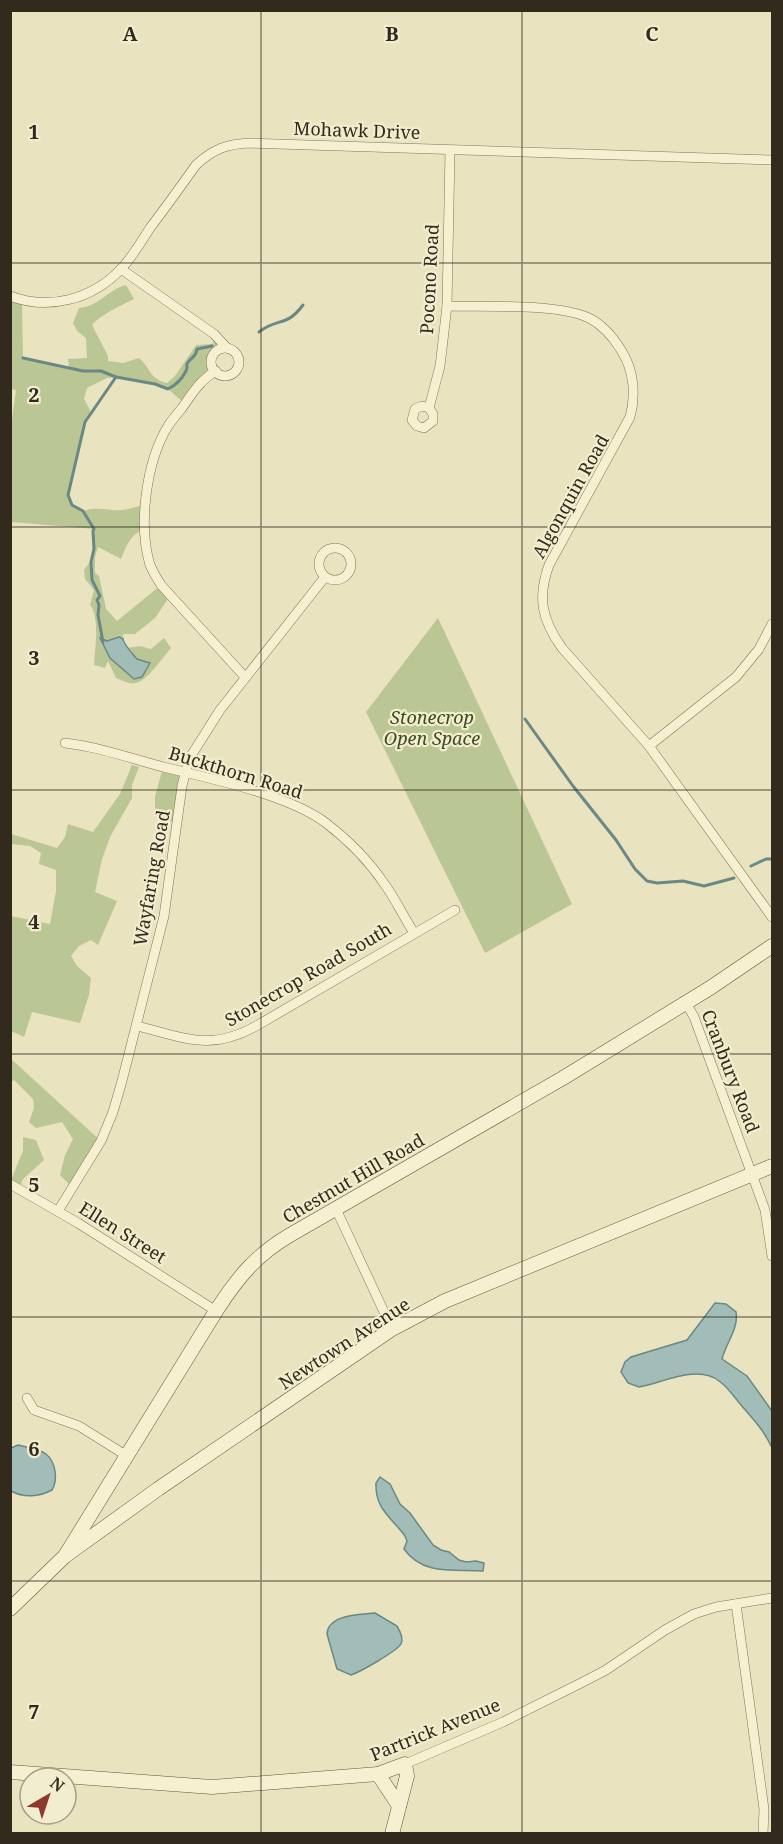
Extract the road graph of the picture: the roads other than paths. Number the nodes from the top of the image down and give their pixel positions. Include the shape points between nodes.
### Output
1 (450, 151) junction
2 (772, 160) edge
3 (121, 269) junction
4 (10, 296) edge
5 (447, 306) junction
6 (227, 348) junction
7 (216, 371) junction
8 (429, 408) dead end
9 (325, 577) dead end
10 (772, 624) edge
11 (245, 677) junction
12 (65, 743) dead end
13 (649, 746) junction
14 (184, 772) junction
15 (455, 910) dead end
16 (772, 917) edge
17 (414, 933) junction
18 (772, 946) edge
19 (686, 1002) junction
20 (137, 1026) junction
21 (772, 1166) edge
22 (752, 1175) junction
23 (10, 1184) edge
24 (336, 1209) junction
25 (58, 1211) junction
26 (772, 1256) edge
27 (216, 1311) junction
28 (392, 1329) junction
29 (27, 1398) dead end
30 (127, 1455) junction
31 (65, 1556) junction
32 (772, 1598) edge
33 (736, 1604) junction
34 (10, 1609) edge
35 (405, 1764) junction
36 (10, 1772) edge
37 (378, 1774) junction
38 (399, 1806) junction
39 (392, 1833) edge
40 (763, 1833) edge

1 - 2 street, Mohawk Drive
1 - 3 street, Mohawk Drive via 225,145 196,165
1 - 5 street, Pocono Road
3 - 4 street, Mohawk Drive via 98,288 65,302 36,303
3 - 6 street via 214,334
5 - 8 street, Pocono Road via 440,366
5 - 13 street, Algonquin Road via 577,313 614,338 626,358 633,381 630,417 549,565 542,604 549,627 562,648
6 - 7 street via 214,353 212,363
6 - 7 street via 238,356 238,365 229,375
7 - 11 street via 201,382 168,426 159,445 146,504 147,550 161,585
9 - 11 street, Wayfaring Road
10 - 13 street via 759,649 736,677
11 - 14 street, Wayfaring Road via 195,746
12 - 14 street, Buckthorn Road
13 - 16 street, Algonquin Road
14 - 17 street, Buckthorn Road via 291,804 317,817 365,859
14 - 20 street, Wayfaring Road via 168,898
15 - 17 street, Stonecrop Road South
17 - 20 street, Stonecrop Road South via 232,1038 204,1041
18 - 19 street, Chestnut Hill Road
19 - 22 street, Cranbury Road
19 - 24 street, Chestnut Hill Road
20 - 25 street, Wayfaring Road via 101,1142
21 - 22 street, Newtown Avenue
22 - 26 street, Cranbury Road via 765,1210
22 - 28 street, Newtown Avenue via 432,1307
23 - 25 street, Ellen Street
24 - 27 street, Chestnut Hill Road via 259,1256
24 - 28 street
25 - 27 street, Ellen Street
27 - 30 street, Chestnut Hill Road
28 - 31 street, Newtown Avenue
29 - 30 street via 34,1410 79,1426
30 - 31 street, Chestnut Hill Road
31 - 34 street, Newtown Avenue
32 - 33 street, Partrick Avenue
33 - 35 street, Partrick Avenue via 694,1614 581,1683 504,1722
33 - 40 street via 764,1809
35 - 37 street, Partrick Avenue
35 - 38 street via 407,1776
36 - 37 street, Partrick Avenue via 212,1787
37 - 38 street
38 - 39 street

